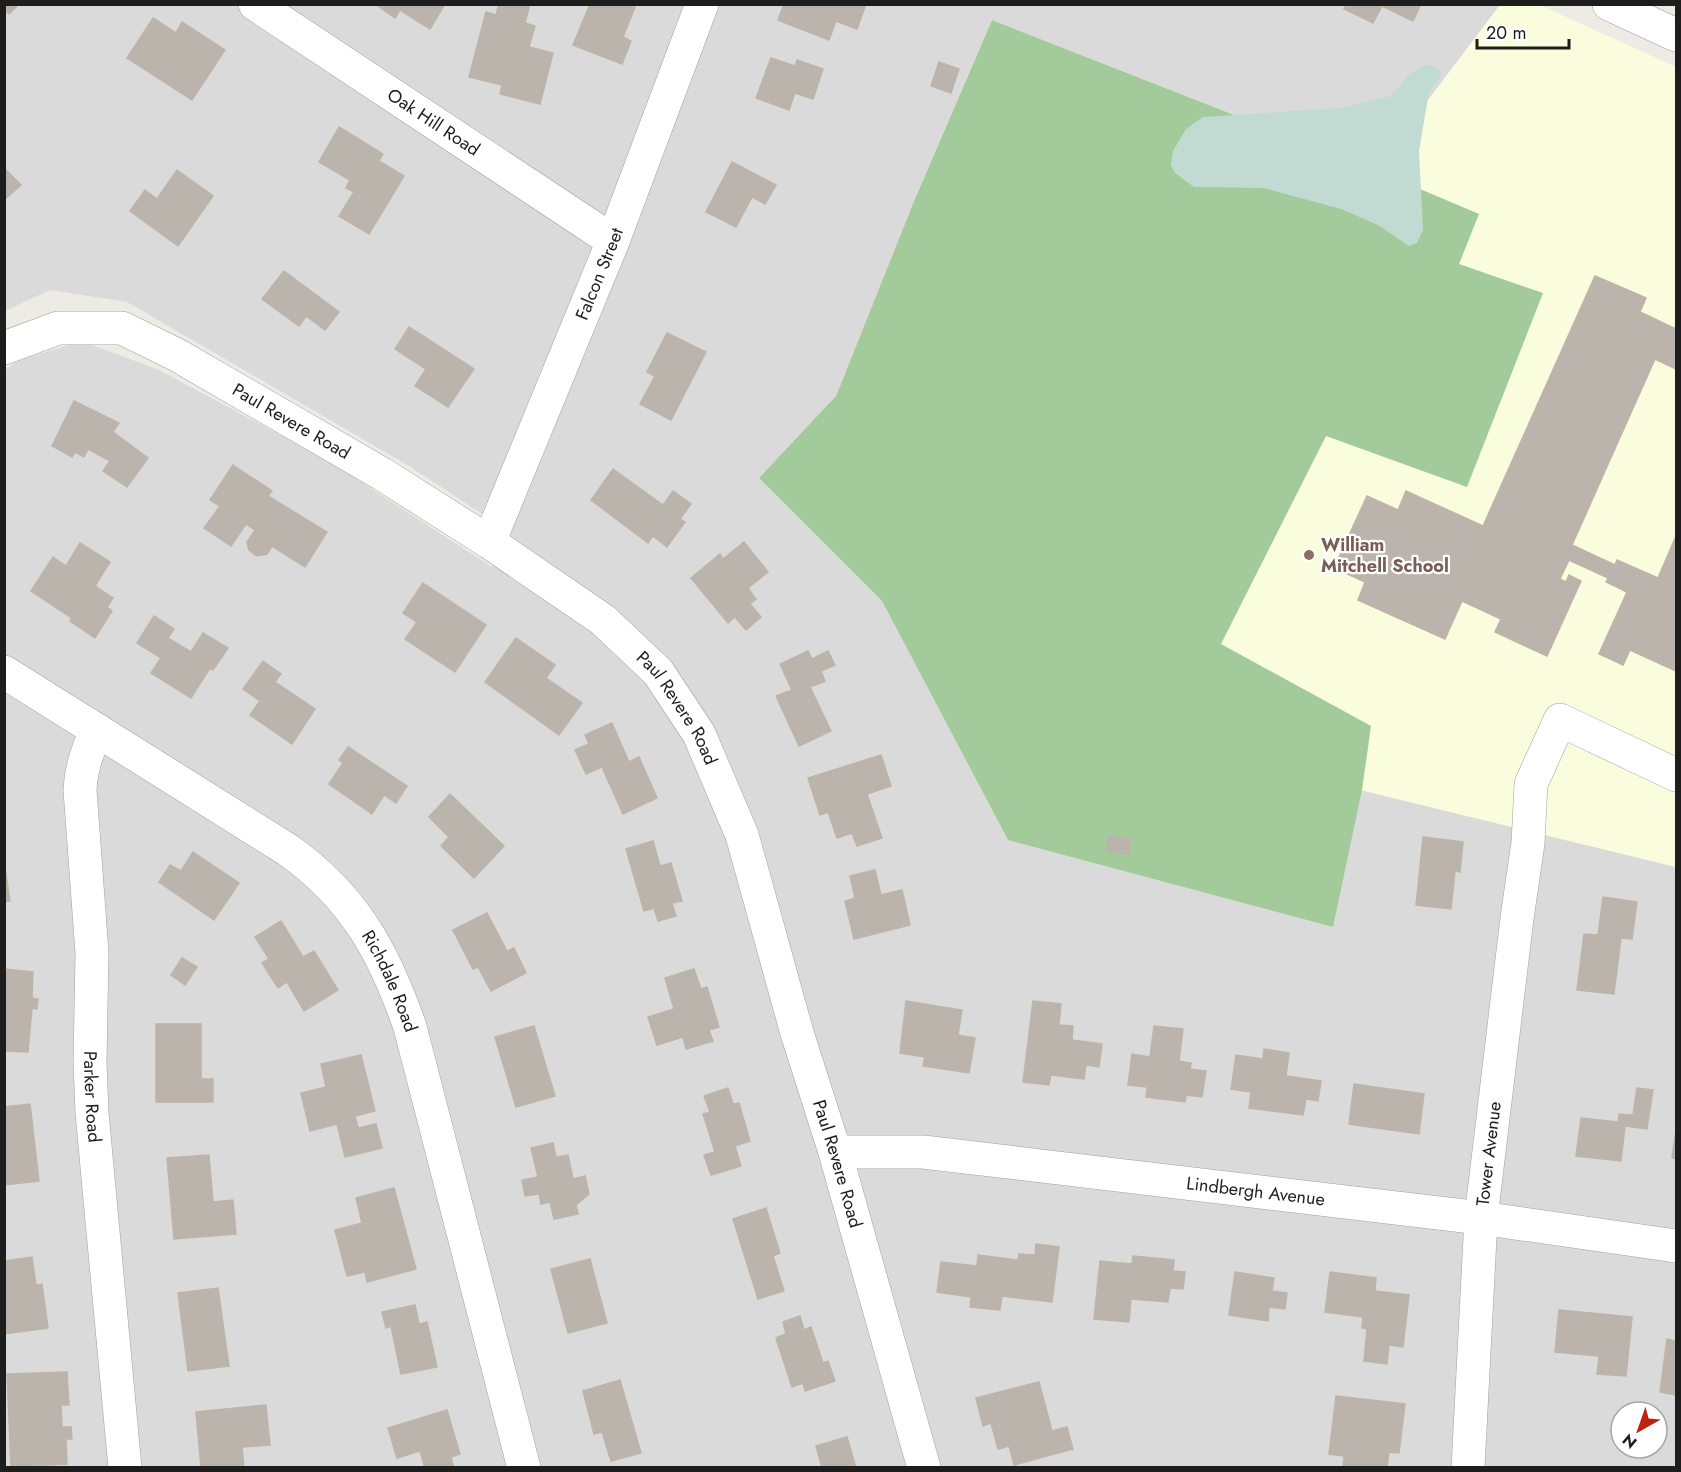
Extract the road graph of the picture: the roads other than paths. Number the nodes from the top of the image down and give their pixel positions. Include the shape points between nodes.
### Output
1 (255, 4) edge
2 (702, 4) edge
3 (1609, 4) edge
4 (1677, 35) edge
5 (613, 241) junction
6 (4, 348) edge
7 (489, 542) junction
8 (4, 672) edge
9 (97, 730) junction
10 (1677, 775) edge
11 (835, 1152) junction
12 (1481, 1218) junction
13 (1677, 1246) edge
14 (125, 1467) edge
15 (524, 1467) edge
16 (924, 1467) edge
17 (1468, 1467) edge

1 - 5 street, Oak Hill Road
2 - 5 street, Falcon Street
3 - 4 street
5 - 7 street, Falcon Street
6 - 7 street, Paul Revere Road via 58,328 122,328 177,355 382,474
7 - 11 street, Paul Revere Road via 603,620 658,672 699,734 742,835 796,1034
8 - 9 street, Richdale Road
9 - 14 street, Parker Road via 85,757 80,790 92,953 90,1062
9 - 15 street, Richdale Road via 309,865 346,902 374,943 410,1027
10 - 12 street, Tower Avenue via 1560,720 1531,784 1528,843
11 - 12 street, Lindbergh Avenue via 922,1152
11 - 16 street, Paul Revere Road
12 - 13 street, Lindbergh Avenue
12 - 17 street, Tower Avenue

